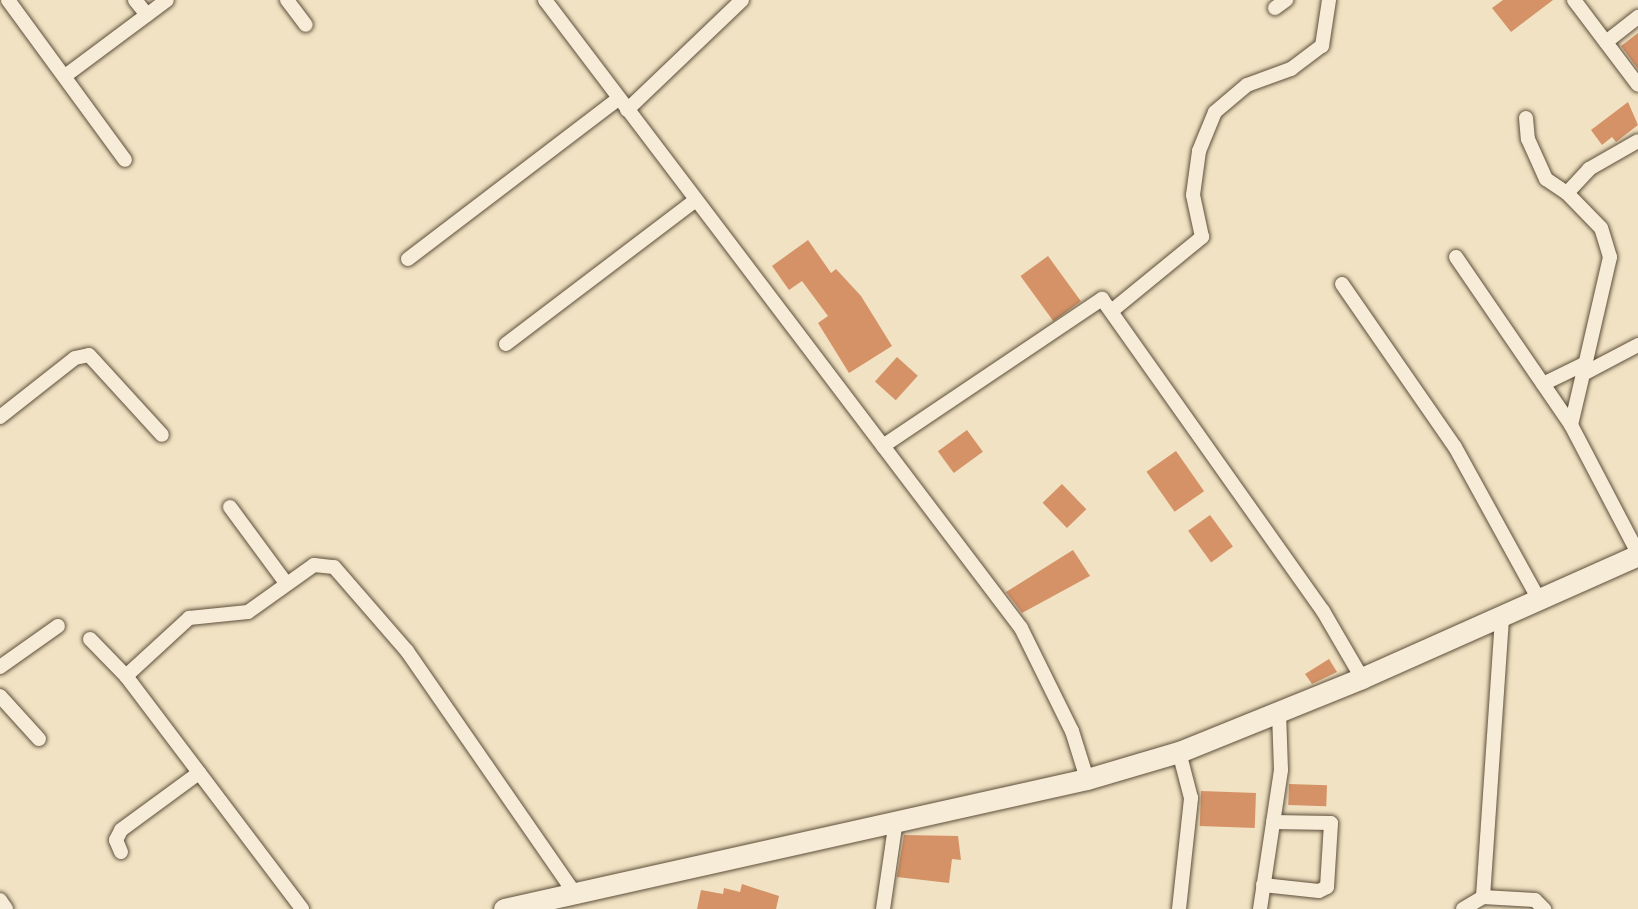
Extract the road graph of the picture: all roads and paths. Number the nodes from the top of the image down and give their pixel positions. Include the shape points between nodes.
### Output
1 (8, 0) edge
2 (135, 0) edge
3 (167, 0) edge
4 (287, 0) edge
5 (545, 0) edge
6 (742, 0) edge
7 (1329, 0) edge
8 (1574, 0) edge
9 (147, 15) junction
10 (1638, 17) edge
11 (306, 25) dead end
12 (1606, 42) junction
13 (65, 75) junction
14 (1638, 85) edge
15 (623, 104) junction
16 (1526, 118) dead end
17 (1638, 141) edge
18 (125, 160) dead end
19 (1567, 193) junction
20 (696, 200) junction
21 (1456, 257) dead end
22 (408, 260) dead end
23 (1342, 284) dead end
24 (1114, 309) junction
25 (506, 344) dead end
26 (1638, 345) edge
27 (1584, 369) junction
28 (1543, 384) junction
29 (0, 417) edge
30 (1572, 425) junction
31 (162, 435) dead end
32 (883, 446) junction
33 (230, 507) dead end
34 (1638, 554) edge
35 (286, 583) junction
36 (1538, 598) junction
37 (1502, 616) junction
38 (58, 626) dead end
39 (90, 639) dead end
40 (0, 667) edge
41 (125, 676) junction
42 (1362, 678) junction
43 (0, 696) edge
44 (1279, 714) junction
45 (38, 739) dead end
46 (1179, 752) junction
47 (199, 773) junction
48 (1087, 779) junction
49 (895, 820) junction
50 (1273, 822) junction
51 (121, 852) dead end
52 (1263, 886) junction
53 (1483, 897) junction
54 (0, 900) edge
55 (569, 901) edge
56 (6, 909) edge
57 (302, 909) edge
58 (504, 909) edge
59 (883, 909) edge
60 (1179, 909) edge
61 (1260, 909) edge
62 (1463, 909) edge
63 (1544, 909) edge

1 - 13 street
2 - 9 street
3 - 9 street
4 - 11 street
5 - 15 street
6 - 15 street
7 - 24 street via 1322,46 1291,69 1247,85 1215,112 1199,150 1193,195 1202,237
8 - 12 street
9 - 13 street
10 - 12 street
12 - 14 street
13 - 18 street
15 - 20 street
15 - 22 street
16 - 19 street via 1528,139 1546,180
17 - 19 street via 1589,169
19 - 27 street via 1601,228 1610,257
20 - 25 street
20 - 32 street
21 - 28 street
23 - 36 street via 1455,447
24 - 32 street via 1108,302 1097,301
24 - 42 street via 1322,611
26 - 27 street
27 - 28 street
27 - 30 street
28 - 30 street
29 - 31 street via 75,358 89,355
30 - 34 street
32 - 48 street via 1035,649 1072,731
33 - 35 street
34 - 36 main road
35 - 41 street via 248,612 190,618
35 - 55 street via 314,565 334,568 423,672
36 - 37 main road
37 - 42 main road
37 - 53 street
38 - 40 street
39 - 41 street
41 - 47 street
42 - 44 main road
43 - 45 street
44 - 46 main road
44 - 50 street via 1282,770
46 - 48 main road
46 - 60 street via 1191,798
47 - 51 street via 121,830 116,841
47 - 57 street
48 - 49 main road
49 - 55 main road
49 - 59 street
50 - 52 street
50 - 52 street via 1331,823 1327,887 1319,891
52 - 61 street
53 - 62 street
53 - 63 street via 1535,900
54 - 56 street
55 - 58 main road

